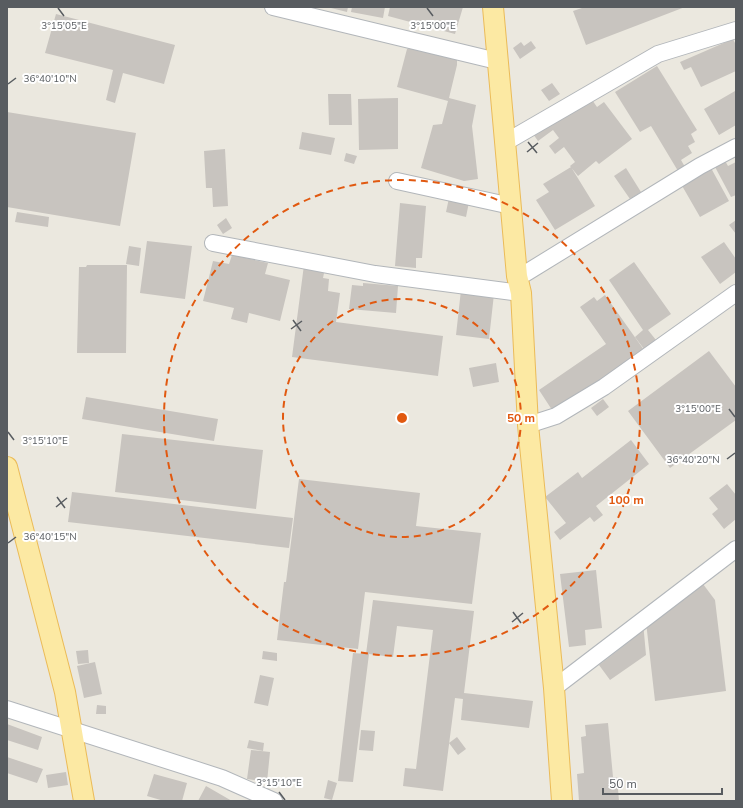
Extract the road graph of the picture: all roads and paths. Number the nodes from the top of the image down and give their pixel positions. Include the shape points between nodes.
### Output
1 (273, 7) edge
2 (497, 9) edge
3 (736, 30) edge
4 (497, 61) junction
5 (506, 142) junction
6 (736, 147) edge
7 (397, 181) dead end
8 (511, 206) junction
9 (213, 243) dead end
10 (519, 284) junction
11 (736, 293) edge
12 (528, 425) junction
13 (7, 467) edge
14 (736, 549) edge
15 (554, 688) junction
16 (7, 709) edge
17 (72, 728) junction
18 (84, 801) edge
19 (274, 801) edge
20 (562, 801) edge

1 - 4 street
2 - 4 main road
3 - 5 street via 658,54
4 - 5 main road
5 - 8 main road
6 - 10 street via 700,166 526,273
7 - 8 street
8 - 10 main road
9 - 10 street via 375,274
10 - 12 main road
11 - 12 street via 604,387 556,416
12 - 15 main road
13 - 17 main road
14 - 15 street
15 - 20 main road
16 - 17 street
17 - 18 main road
17 - 19 street via 222,778

